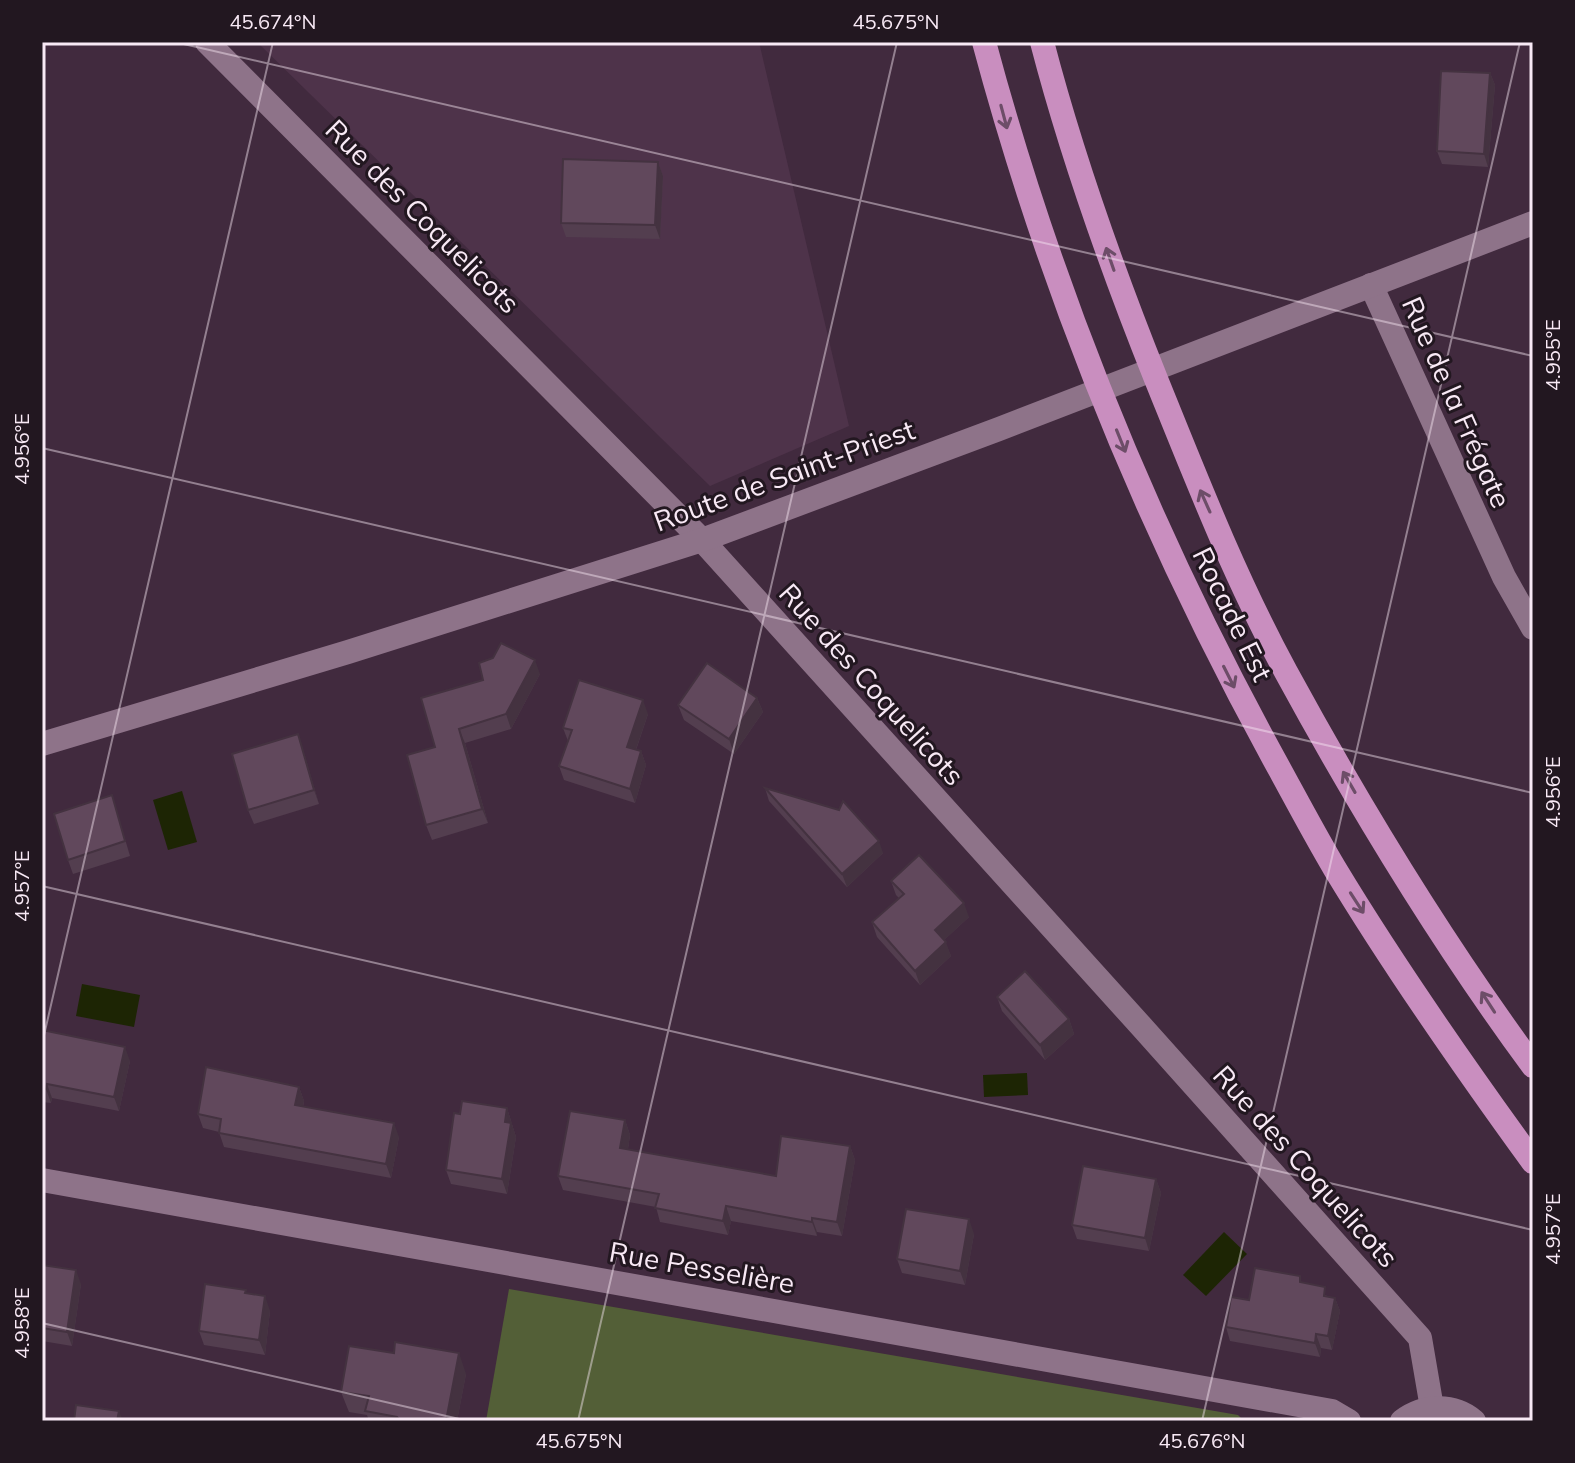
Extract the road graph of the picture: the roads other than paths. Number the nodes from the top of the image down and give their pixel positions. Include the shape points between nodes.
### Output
1 (207, 42) edge
2 (984, 42) edge
3 (1042, 42) edge
4 (1533, 223) edge
5 (1371, 285) junction
6 (702, 540) junction
7 (1533, 628) edge
8 (42, 744) edge
9 (1533, 1066) edge
10 (1533, 1162) edge
11 (42, 1180) edge
12 (1432, 1408) junction
13 (1349, 1421) edge
14 (1402, 1421) edge
15 (1474, 1421) edge

1 - 6 street, Rue des Coquelicots
2 -> 10 highway, Rocade Est via 1060,289 1155,523 1224,666 1335,869 1457,1057
9 -> 3 highway, Rocade Est via 1383,841 1278,656 1205,501 1117,281
4 - 5 street, Route de Saint-Priest
5 - 6 street, Route de Saint-Priest
5 - 7 street, Rue de la Frégate via 1504,577
6 - 8 street, Route de Saint-Priest
6 - 12 street, Rue des Coquelicots via 1420,1338
11 - 13 street, Rue Pesselière via 1300,1405 1332,1411
12 - 14 street
12 - 15 street via 1451,1409

